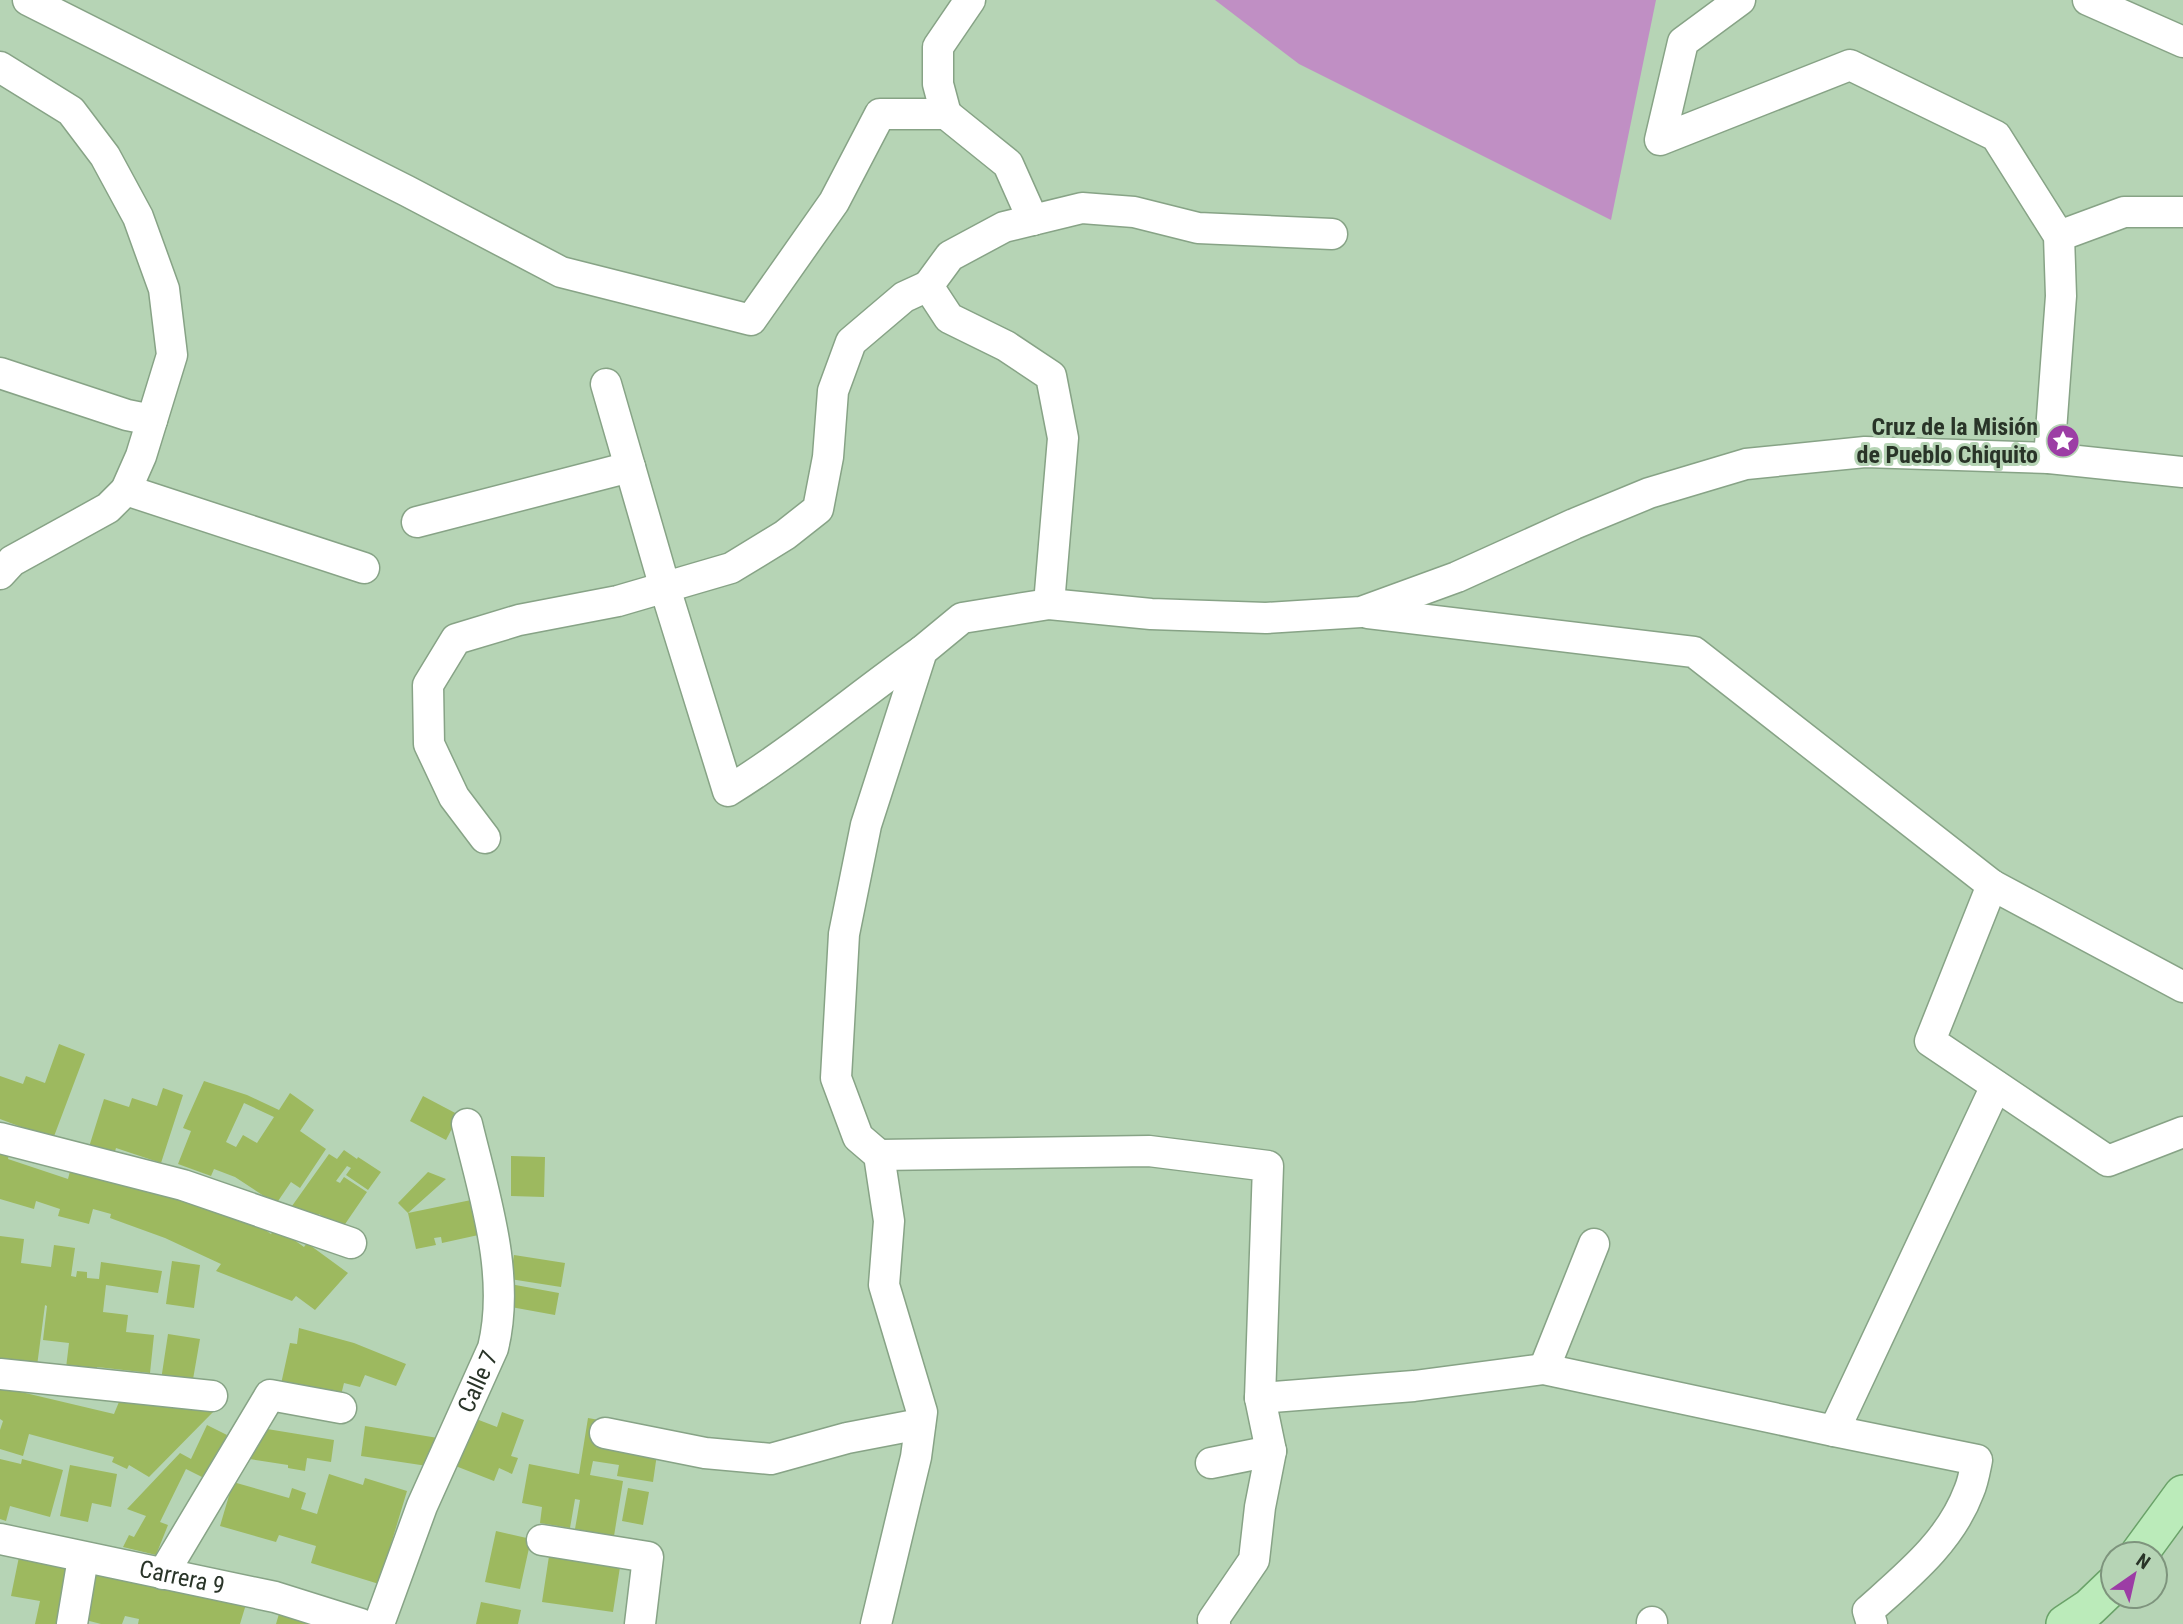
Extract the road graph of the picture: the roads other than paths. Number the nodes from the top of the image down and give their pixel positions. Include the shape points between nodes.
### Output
1 (28, 0) edge
2 (970, 0) edge
3 (1740, 0) edge
4 (2088, 0) edge
5 (2183, 41) edge
6 (0, 67) edge
7 (946, 114) junction
8 (2183, 212) edge
9 (1032, 220) junction
10 (1332, 234) dead end
11 (2059, 236) junction
12 (928, 286) junction
13 (0, 373) edge
14 (606, 384) dead end
15 (152, 420) junction
16 (2049, 458) junction
17 (630, 467) junction
18 (2183, 472) edge
19 (126, 490) junction
20 (417, 523) dead end
21 (364, 568) dead end
22 (0, 574) edge
23 (665, 588) junction
24 (1049, 604) junction
25 (1361, 612) junction
26 (922, 651) junction
27 (485, 838) dead end
28 (1992, 885) junction
29 (2183, 987) edge
30 (1996, 1086) junction
31 (467, 1124) dead end
32 (2183, 1132) edge
33 (0, 1138) edge
34 (879, 1156) junction
35 (351, 1244) dead end
36 (1594, 1244) dead end
37 (1544, 1369) junction
38 (0, 1374) edge
39 (212, 1395) dead end
40 (1260, 1398) junction
41 (341, 1408) dead end
42 (920, 1424) junction
43 (1834, 1431) junction
44 (605, 1433) dead end
45 (1271, 1451) junction
46 (1211, 1463) dead end
47 (2183, 1494) edge
48 (0, 1539) edge
49 (541, 1540) dead end
50 (2150, 1540) edge
51 (83, 1558) junction
52 (163, 1574) junction
53 (2099, 1598) edge
54 (72, 1624) edge
55 (361, 1624) edge
56 (379, 1624) edge
57 (639, 1624) edge
58 (876, 1624) edge
59 (1215, 1624) edge
60 (1872, 1624) edge
61 (2065, 1624) edge

1 - 7 street via 561,272 751,320 834,202 880,114
2 - 7 street via 938,47 938,85
3 - 11 street via 1682,42 1660,140 1850,65 1996,136
4 - 5 street
6 - 15 street via 71,111 104,156 138,217 164,289 172,355
7 - 9 street via 1008,164
8 - 11 street via 2124,212
9 - 10 street via 1083,208 1135,212 1198,228
9 - 12 street via 1004,227 950,256
11 - 16 street via 2061,296
12 - 23 street via 905,297 851,342 833,391 818,509 731,568
12 - 24 street via 949,318 1006,346 1051,376 1063,438
13 - 15 street
14 - 17 street
15 - 19 street
16 - 18 street
16 - 25 street via 1865,452 1746,464 1649,494 1457,577
17 - 20 street
17 - 23 street
19 - 21 street
19 - 22 street via 108,508 12,561
23 - 26 street via 728,791
23 - 27 street via 519,620 457,639 428,685 429,744 454,797
24 - 25 street via 1266,618
24 - 26 street via 962,618
25 - 28 street via 1694,652
26 - 34 street via 866,825 844,934 836,1078 858,1137
28 - 29 street
28 - 30 street via 1930,1041
30 - 32 street via 2108,1161
30 - 43 street
31 - 56 street, Calle 7 via 491,1226 498,1326 493,1348 422,1506
33 - 35 street via 183,1185
34 - 40 street via 1149,1151 1268,1166
34 - 42 street via 889,1221 884,1285 922,1412
36 - 37 street
37 - 40 street via 1414,1386
37 - 43 street
38 - 39 street
40 - 45 street
41 - 52 street via 270,1395
42 - 44 street via 771,1459
42 - 58 street
43 - 60 street via 1977,1460 1969,1492 1945,1538 1868,1611
45 - 46 street
45 - 59 street via 1254,1560 1213,1620
47 - 50 main road
48 - 51 street, Carrera 9
49 - 57 street via 648,1556
51 - 52 street, Carrera 9
51 - 54 street
52 - 55 street, Carrera 9 via 275,1597
53 - 61 main road

